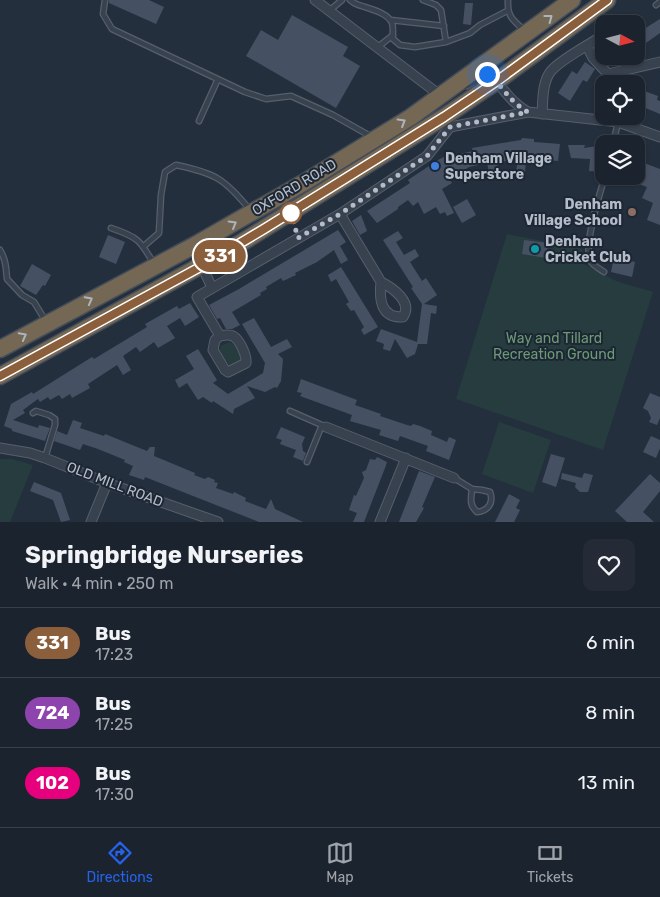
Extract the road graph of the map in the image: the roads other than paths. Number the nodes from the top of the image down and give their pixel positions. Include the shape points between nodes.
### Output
1 (105, 0) edge
2 (314, 0) edge
3 (342, 0) edge
4 (350, 0) edge
5 (423, 0) edge
6 (508, 0) edge
7 (572, 0) edge
8 (607, 0) edge
9 (329, 11) junction
10 (507, 11) junction
11 (391, 20) junction
12 (444, 26) junction
13 (527, 34) junction
14 (393, 35) junction
15 (595, 41) edge
16 (446, 42) junction
17 (587, 46) junction
18 (377, 48) junction
19 (660, 62) edge
20 (218, 79) junction
21 (497, 81) junction
22 (441, 96) junction
23 (528, 112) junction
24 (542, 114) junction
25 (595, 120) edge
26 (199, 121) dead end
27 (447, 122) junction
28 (626, 125) edge
29 (660, 137) edge
30 (375, 138) junction
31 (603, 185) edge
32 (252, 213) junction
33 (340, 214) junction
34 (111, 228) dead end
35 (144, 246) junction
36 (0, 250) edge
37 (154, 265) junction
38 (202, 266) junction
39 (604, 272) dead end
40 (381, 282) dead end
41 (212, 288) junction
42 (46, 324) junction
43 (220, 336) dead end
44 (0, 349) edge
45 (0, 376) edge
46 (290, 411) dead end
47 (33, 413) dead end
48 (323, 426) junction
49 (0, 444) edge
50 (0, 448) edge
51 (12, 450) junction
52 (45, 458) junction
53 (406, 458) junction
54 (307, 462) dead end
55 (454, 478) joint
56 (107, 483) junction
57 (472, 489) junction
58 (91, 522) edge
59 (216, 522) edge
60 (380, 522) edge

1 - 20 lane via 102,14 112,29
2 - 9 street
3 - 9 lane
4 - 11 lane
5 - 12 lane via 441,10
6 - 10 lane
13 -> 7 highway, OXFORD ROAD
8 - 21 highway, OXFORD ROAD
9 - 18 street
10 - 13 lane
10 - 16 lane via 470,33
11 - 12 lane
11 - 14 lane
12 - 16 lane
13 - 22 highway, OXFORD ROAD
14 - 16 lane via 400,45 415,47
14 - 18 lane
15 - 17 street
17 - 19 street via 608,74
17 - 24 street via 551,72 544,89
18 - 22 street
20 - 26 lane
20 - 30 lane via 266,99 291,96
21 - 22 street via 487,74
21 - 23 street via 517,106
21 - 27 highway, OXFORD ROAD
30 -> 22 highway, OXFORD ROAD
23 - 24 street
23 - 27 street
24 - 25 street
27 - 33 street via 427,156
27 - 38 highway, OXFORD ROAD
28 - 29 street
30 - 32 highway, OXFORD ROAD
31 - 39 lane via 588,254 592,263
32 - 35 lane via 218,178 176,164 165,172 159,233
37 -> 32 highway, OXFORD ROAD
33 - 40 street
33 - 41 street
34 - 35 lane via 132,235
35 - 37 lane
36 - 42 lane via 6,264 7,279 41,310
42 -> 37 highway, OXFORD ROAD
38 - 41 street
38 - 45 highway, OXFORD ROAD
41 - 43 street via 197,297
44 -> 42 highway, OXFORD ROAD
46 - 48 lane
47 - 52 lane via 36,411 55,419 56,426
48 - 53 street
48 - 54 lane
49 - 51 street, OLD MILL ROAD
50 - 51 street, OLD MILL ROAD
51 - 52 street, OLD MILL ROAD
52 - 56 street, OLD MILL ROAD
53 - 55 street
53 - 60 street
55 - 57 lane
56 - 58 street
56 - 59 street, OLD MILL ROAD
57 - 57 lane via 472,507 477,512 484,511 491,502 490,492

